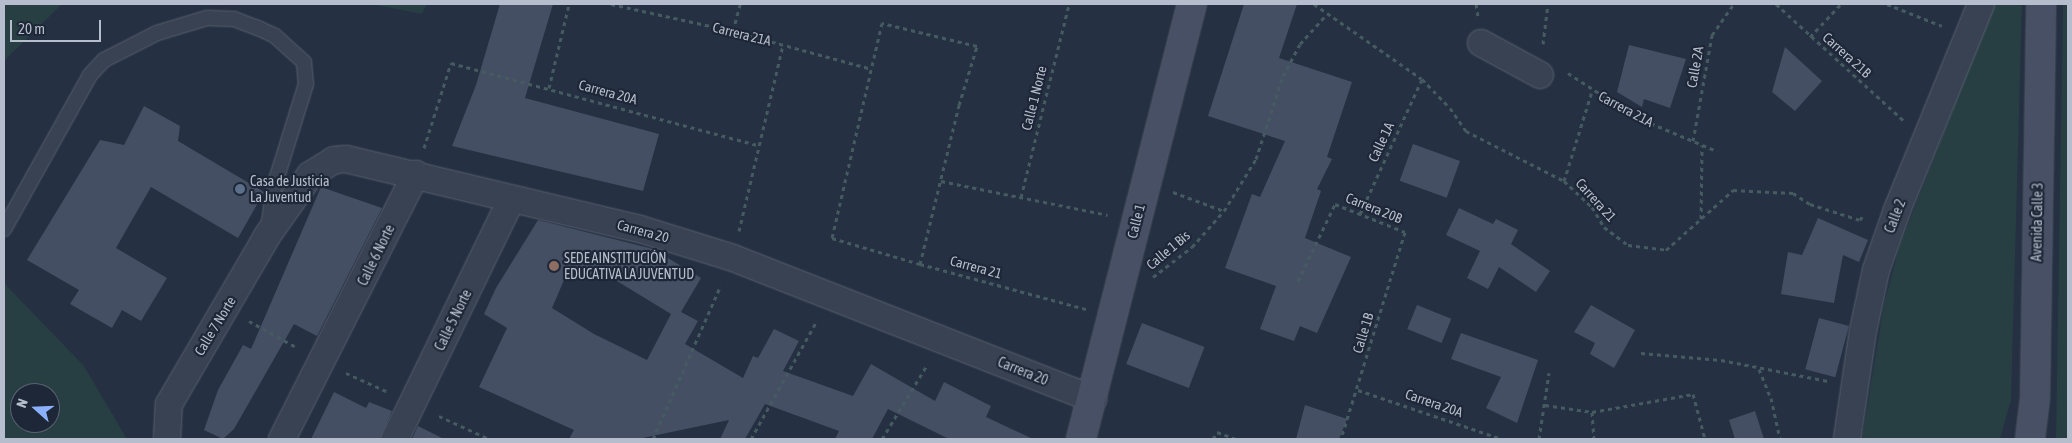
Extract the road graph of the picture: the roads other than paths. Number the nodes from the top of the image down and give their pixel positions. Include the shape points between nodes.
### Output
1 (1192, 4) edge
2 (1981, 4) edge
3 (2041, 4) edge
4 (1480, 43) dead end
5 (1552, 72) road end
6 (416, 174) junction
7 (511, 200) junction
8 (4, 229) edge
9 (267, 236) junction
10 (1093, 400) junction
11 (167, 428) edge
12 (282, 439) edge
13 (395, 439) edge
14 (1081, 439) edge
15 (1847, 439) edge
16 (2030, 439) edge

1 - 10 street, Calle 1
2 - 15 street, Calle 2 via 1884,244 1863,331
3 - 16 street, Avenida Calle 3 via 2034,398
4 - 5 street
6 - 7 street, Carrera 20
6 - 9 street, Carrera 20 via 346,159 334,160 310,175
6 - 12 street, Calle 6 Norte
7 - 10 street, Carrera 20 via 640,229 733,258
7 - 13 street, Calle 5 Norte
8 - 9 lane via 90,74 104,60 157,33 207,18 234,18 275,36 304,62 306,84 274,187
9 - 11 street, Calle 7 Norte via 169,404
10 - 14 street, Calle 1

